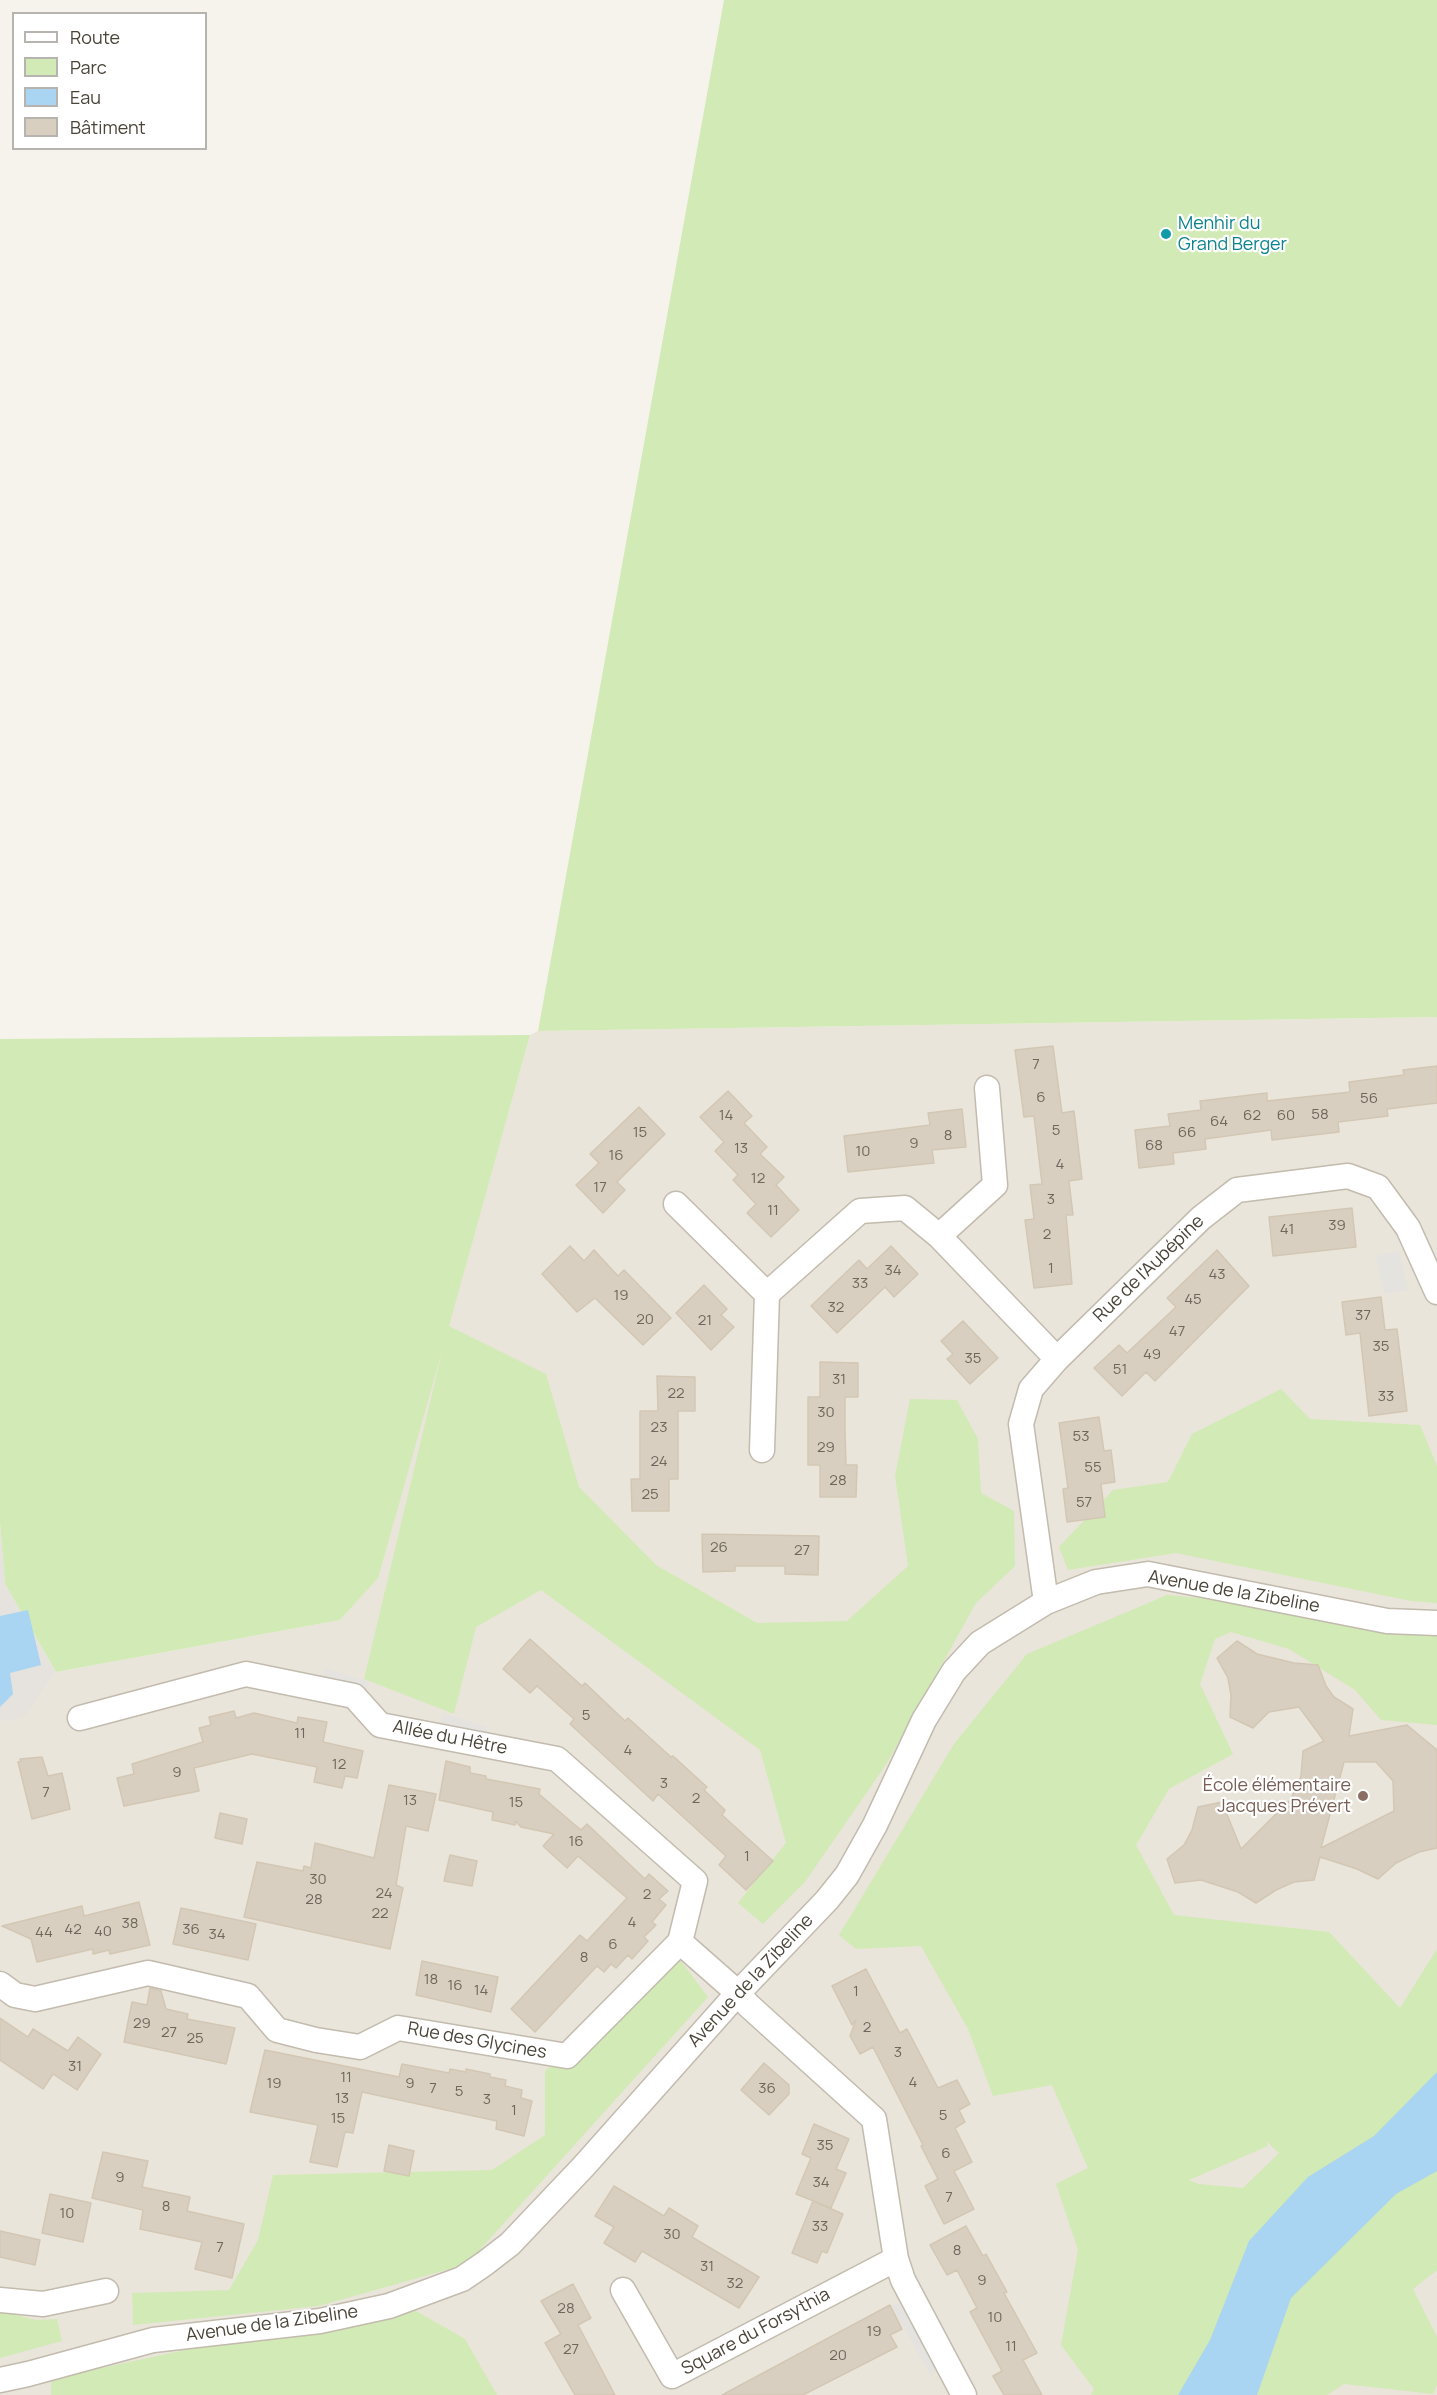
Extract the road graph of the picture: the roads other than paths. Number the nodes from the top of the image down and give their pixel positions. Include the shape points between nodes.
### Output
1 (987, 1088) dead end
2 (676, 1204) dead end
3 (939, 1236) junction
4 (1437, 1292) edge
5 (767, 1294) junction
6 (1057, 1359) junction
7 (762, 1450) dead end
8 (1046, 1602) junction
9 (1437, 1623) edge
10 (80, 1718) dead end
11 (680, 1942) junction
12 (0, 1984) edge
13 (738, 1992) junction
14 (896, 2259) junction
15 (106, 2290) dead end
16 (622, 2290) dead end
17 (0, 2300) edge
18 (0, 2380) edge
19 (964, 2395) edge

1 - 3 street via 995,1185
2 - 5 street
3 - 5 street via 905,1208 860,1211
3 - 6 street
4 - 6 street, Rue de l'Aubépine via 1408,1228 1378,1187 1348,1176 1237,1190 1201,1218
5 - 7 street
6 - 8 street, Rue de l'Aubépine via 1031,1389 1021,1424
8 - 9 street, Avenue de la Zibeline via 1096,1582 1148,1574 1387,1621
8 - 13 street, Avenue de la Zibeline via 980,1643 954,1671 924,1720 847,1875
10 - 11 street, Allée du Hêtre via 246,1674 354,1696 380,1725 557,1759 695,1881
11 - 12 street, Rue des Glycines via 567,2056 398,2028 360,2047 316,2040 277,2030 248,1996 148,1973 35,2000 15,1995
11 - 13 street
13 - 14 street via 874,2119
13 - 18 street, Avenue de la Zibeline via 510,2244 462,2279 389,2306 320,2321 153,2340
14 - 16 street, Square du Forsythia via 672,2376
14 - 19 street via 903,2280
15 - 17 street via 43,2304

